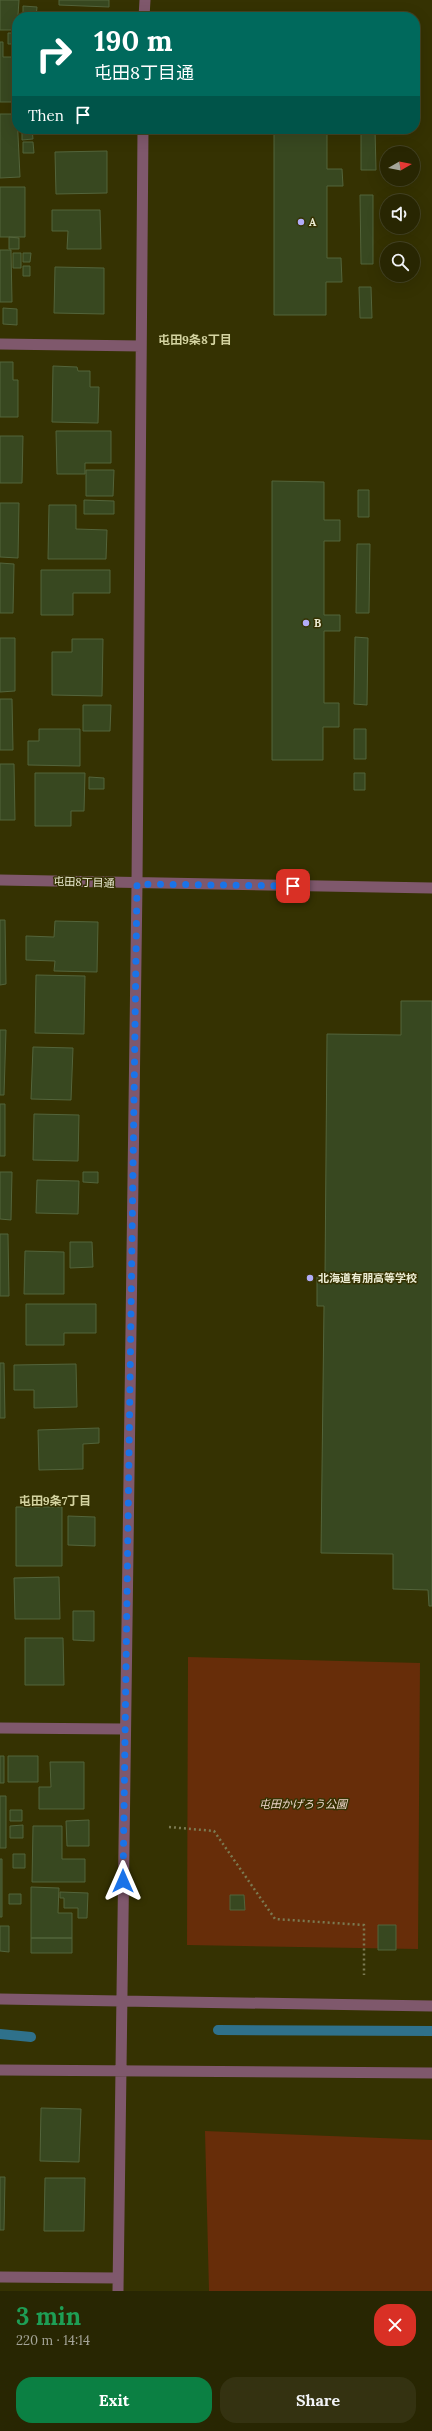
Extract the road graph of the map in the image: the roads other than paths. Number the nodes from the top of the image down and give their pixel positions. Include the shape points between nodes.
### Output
1 (145, 0) edge
2 (144, 12) edge
3 (144, 134) edge
4 (0, 344) edge
5 (142, 346) junction
6 (0, 880) edge
7 (137, 884) junction
8 (432, 888) edge
9 (0, 1728) edge
10 (124, 1729) junction
11 (0, 1999) edge
12 (122, 2001) junction
13 (432, 2006) edge
14 (0, 2070) edge
15 (121, 2072) junction
16 (432, 2073) edge
17 (0, 2277) edge
18 (118, 2278) junction
19 (118, 2291) edge

1 - 2 street
3 - 5 street
4 - 5 street
5 - 7 street
6 - 7 street, 屯田8丁目通
7 - 8 street, 屯田8丁目通
7 - 10 street
9 - 10 street
10 - 12 street
11 - 12 street
12 - 13 street
12 - 15 street
14 - 15 street
15 - 16 street
15 - 18 street
17 - 18 street
18 - 19 street

